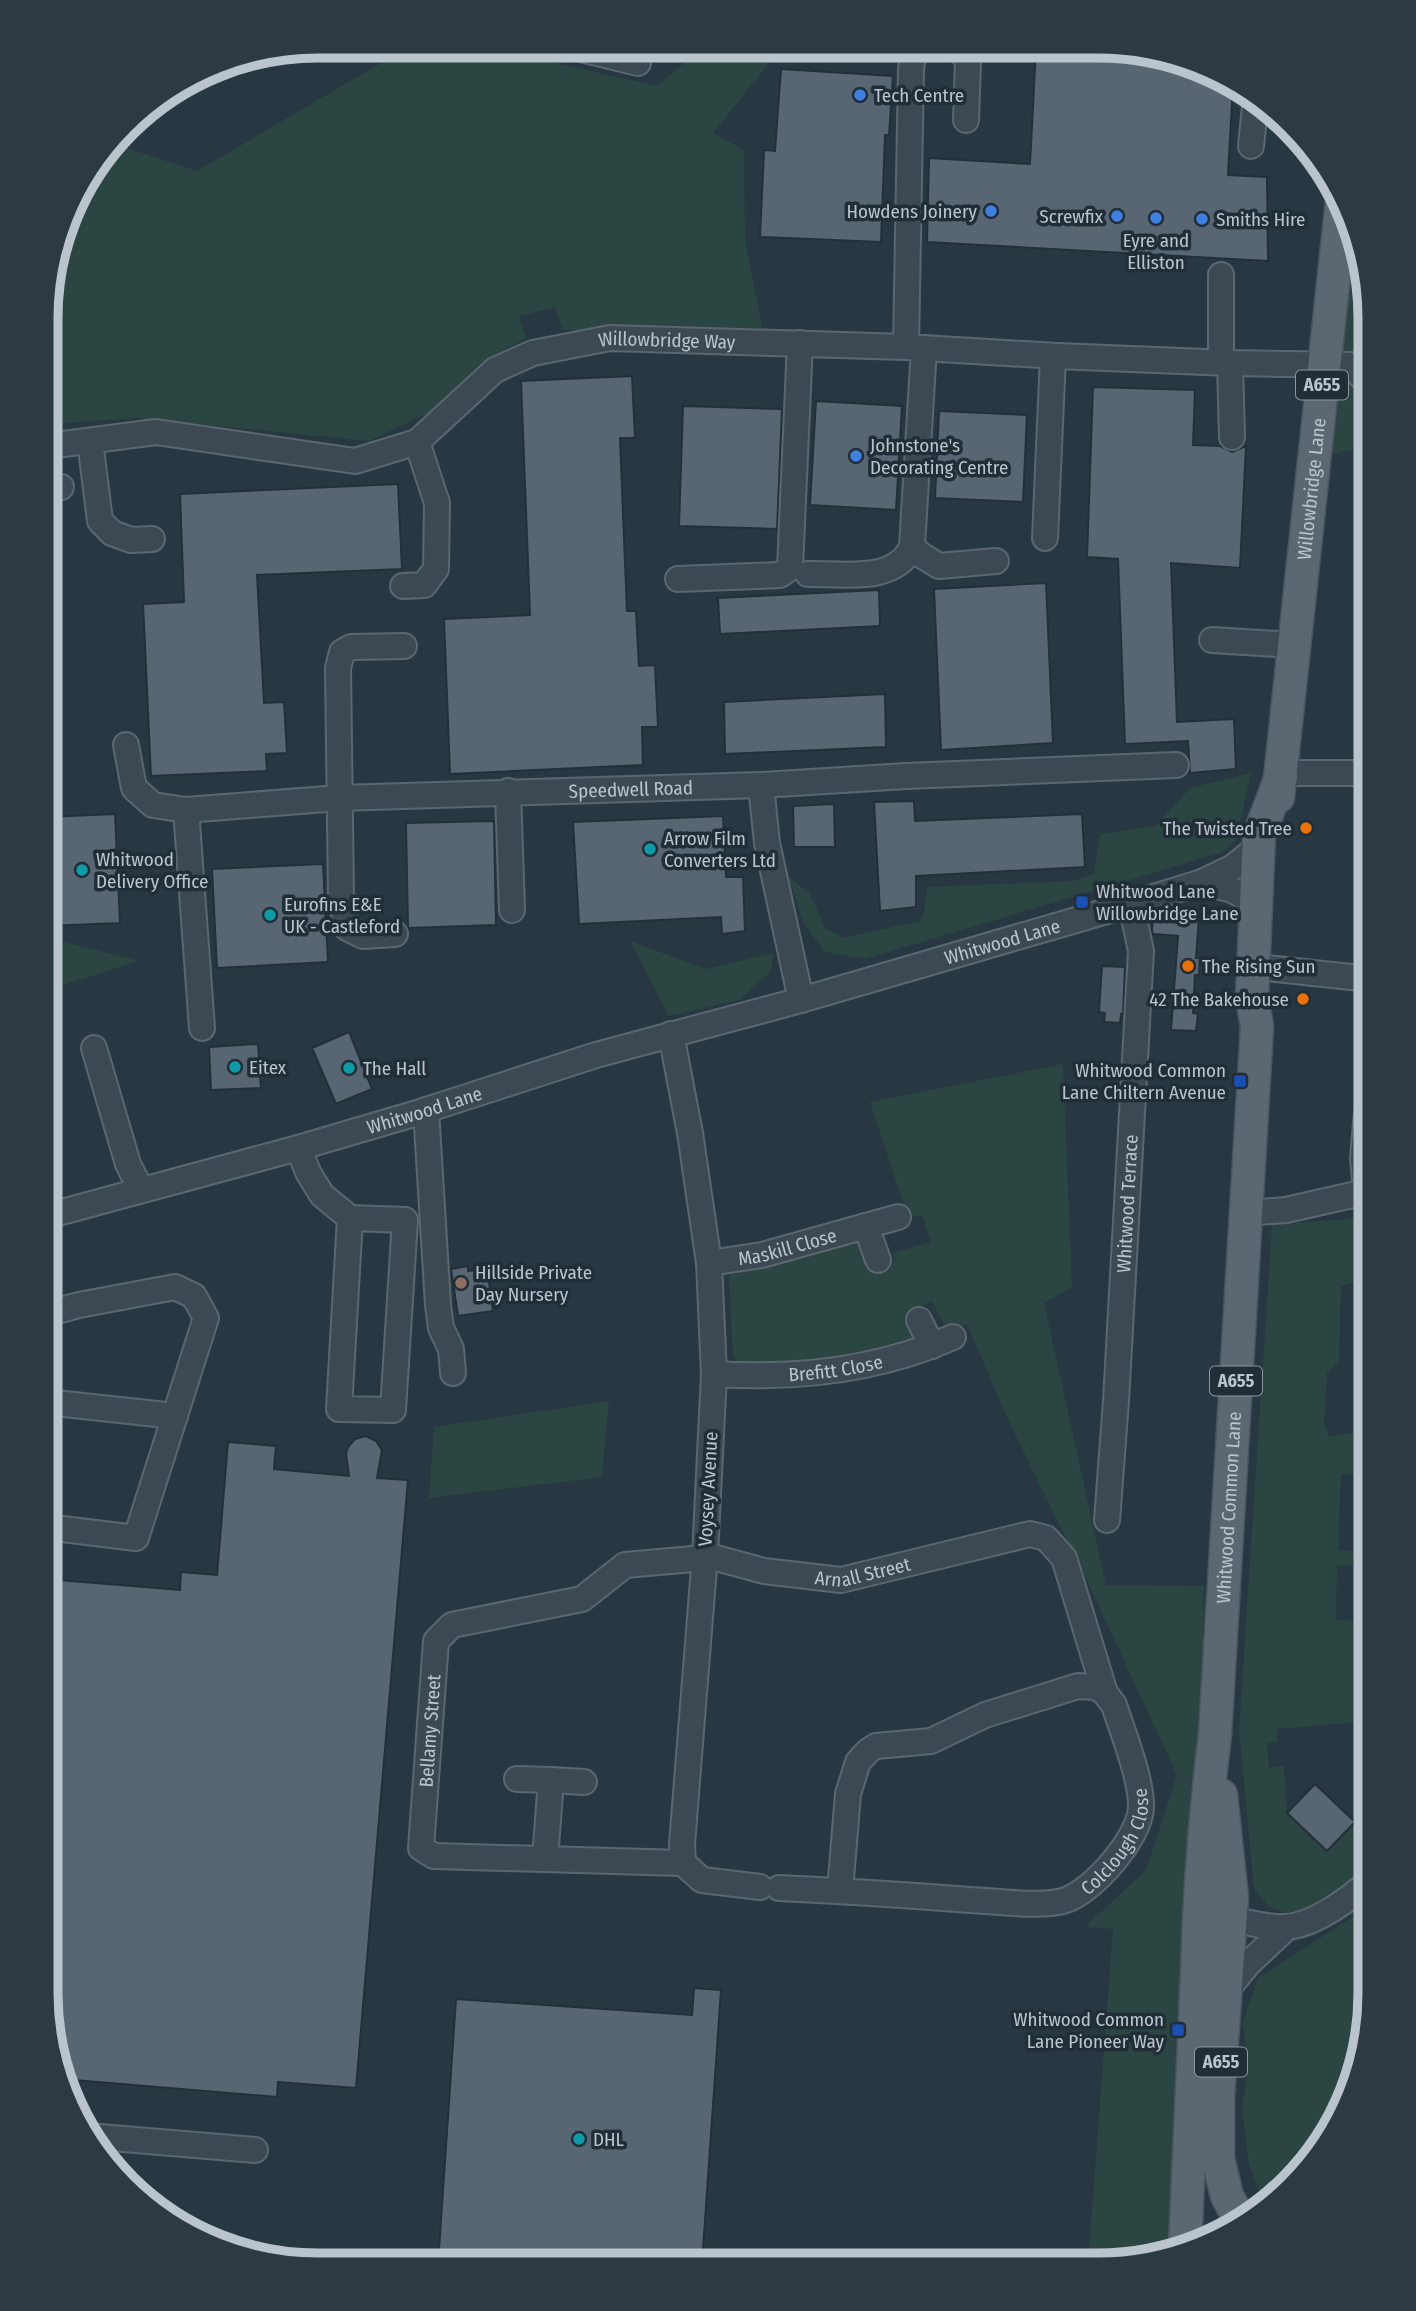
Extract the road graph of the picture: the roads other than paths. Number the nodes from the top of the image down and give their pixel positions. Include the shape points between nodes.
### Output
1 (617, 58) edge
2 (913, 58) edge
3 (966, 58) edge
4 (638, 63) dead end
5 (1257, 112) edge
6 (966, 120) dead end
7 (1251, 146) dead end
8 (1340, 222) edge
9 (1221, 275) dead end
10 (800, 343) junction
11 (915, 347) junction
12 (1053, 356) junction
13 (1225, 363) junction
14 (1324, 364) junction
15 (1358, 373) edge
16 (1232, 437) dead end
17 (90, 441) junction
18 (417, 442) junction
19 (58, 445) edge
20 (1045, 538) dead end
21 (152, 539) dead end
22 (912, 547) junction
23 (996, 561) dead end
24 (1302, 570) joint
25 (808, 574) dead end
26 (678, 579) dead end
27 (403, 586) dead end
28 (1212, 640) dead end
29 (1294, 645) junction
30 (404, 646) dead end
31 (126, 745) dead end
32 (1177, 765) dead end
33 (1358, 773) edge
34 (1281, 775) junction
35 (761, 785) junction
36 (508, 791) junction
37 (339, 798) junction
38 (186, 810) junction
39 (1255, 873) junction
40 (1202, 882) junction
41 (1131, 904) junction
42 (512, 910) dead end
43 (396, 934) dead end
44 (1268, 968) junction
45 (1358, 978) edge
46 (802, 1000) junction
47 (1257, 1027) junction
48 (202, 1028) dead end
49 (671, 1034) junction
50 (93, 1048) dead end
51 (426, 1110) junction
52 (299, 1148) junction
53 (141, 1190) junction
54 (1358, 1194) edge
55 (58, 1213) edge
56 (1246, 1213) junction
57 (898, 1217) dead end
58 (351, 1218) junction
59 (866, 1226) junction
60 (878, 1260) dead end
61 (709, 1263) junction
62 (58, 1311) edge
63 (919, 1320) dead end
64 (453, 1373) dead end
65 (714, 1374) junction
66 (58, 1403) edge
67 (175, 1416) junction
68 (1103, 1511) dead end
69 (58, 1528) edge
70 (1020, 1536) joint
71 (705, 1555) junction
72 (1105, 1693) junction
73 (1214, 1735) junction
74 (517, 1779) dead end
75 (551, 1780) junction
76 (584, 1782) dead end
77 (545, 1859) junction
78 (683, 1863) junction
79 (840, 1891) junction
80 (1358, 1891) edge
81 (1239, 1914) junction
82 (1286, 1928) junction
83 (1197, 1969) junction
84 (1226, 1991) junction
85 (101, 2137) edge
86 (254, 2150) dead end
87 (1236, 2213) edge
88 (1185, 2238) edge

1 - 4 street
2 - 11 street
3 - 6 street
5 - 7 street
8 - 14 main road, Willowbridge Lane / A655
9 - 13 street
10 - 11 street, Willowbridge Way
10 - 18 street, Willowbridge Way via 610,338 533,353 495,370
10 - 26 street via 790,568 780,575
11 - 12 street, Willowbridge Way
11 - 22 street
12 - 13 street, Willowbridge Way
12 - 20 street
13 - 14 street, Willowbridge Way
13 - 16 street
14 - 15 street, Willowbridge Way via 1350,365
14 - 24 main road, Willowbridge Lane / A655
17 - 18 street, Willowbridge Way via 156,432 355,461
17 - 19 street, Willowbridge Way
17 - 21 street via 100,521 131,540
18 - 27 street via 437,503 436,569 424,585
22 - 23 street via 939,566
22 - 25 street via 897,567 881,573
24 - 29 main road, Whitwood Common Lane / A655
28 - 29 street
29 - 34 main road, Whitwood Common Lane / A655
30 - 37 street via 351,647 342,652 338,668
31 - 38 street, Speedwell Road via 134,788 153,805
32 - 35 street, Speedwell Road
33 - 34 street
34 - 39 main road, Whitwood Common Lane / A655
35 - 36 street, Speedwell Road
35 - 46 street via 767,844
36 - 37 street, Speedwell Road
36 - 42 street
37 - 38 street, Speedwell Road
37 - 43 street via 341,898 347,928 363,936
38 - 48 street
39 - 40 street
39 - 40 street, Whitwood Lane via 1233,867
39 - 44 main road, Whitwood Common Lane / A655
39 - 47 main road, Whitwood Common Lane / A655 via 1252,997
40 - 41 street, Whitwood Lane
41 - 46 street, Whitwood Lane
41 - 68 street, Whitwood Terrace via 1141,951 1116,1401
44 - 45 street
44 - 47 main road, Whitwood Common Lane / A655 via 1265,1010
46 - 49 street, Whitwood Lane
47 - 56 main road, Whitwood Common Lane / A655
49 - 51 street, Whitwood Lane
49 - 61 street, Voysey Avenue
50 - 53 street via 128,1164
51 - 52 street, Whitwood Lane
51 - 64 street via 438,1305
52 - 53 street, Whitwood Lane
52 - 58 street via 322,1195
53 - 55 street, Whitwood Lane
54 - 56 street via 1286,1210
56 - 73 main road, Whitwood Common Lane / A655
57 - 59 street, Maskill Close
58 - 58 street via 405,1220 393,1410 339,1409
59 - 60 street
59 - 61 street, Maskill Close via 762,1255
61 - 65 street, Voysey Avenue
62 - 67 street via 175,1287 194,1296 206,1318
63 - 65 street, Brefitt Close via 942,1341 886,1360 828,1371 761,1377
65 - 71 street, Voysey Avenue
66 - 67 street
67 - 69 street via 136,1538
70 - 71 street, Arnall Street via 841,1580 764,1571
70 - 72 street, Colclough Close via 1046,1538 1064,1558
71 - 77 street, Bellamy Street via 625,1565 582,1599 452,1625 436,1641 421,1848 434,1856
71 - 78 street, Voysey Avenue
72 - 79 street via 1096,1687 1077,1686 985,1715 931,1741 876,1746 868,1751 858,1762 848,1794
72 - 79 street, Colclough Close via 1118,1718 1141,1811 1121,1851 1080,1892 1066,1900 1023,1903
73 - 81 main road, Whitwood Common Lane / A655
73 - 83 main road, Whitwood Common Lane / A655
74 - 75 street
75 - 76 street
75 - 77 street
77 - 78 street, Bellamy Street
78 - 79 street, Colclough Close via 702,1880
80 - 82 street via 1318,1917
81 - 82 street
81 - 83 street via 1212,1934
81 - 84 main road, Whitwood Common Lane / A655
82 - 84 street
83 - 88 main road, Whitwood Common Lane / A655
84 - 87 main road, Whitwood Common Lane / A655 via 1218,2159
85 - 86 street

